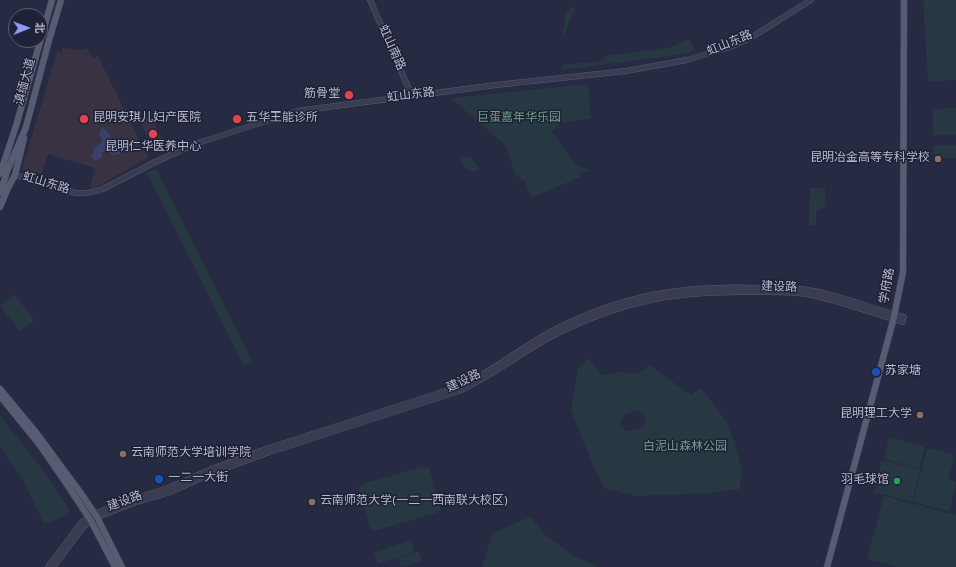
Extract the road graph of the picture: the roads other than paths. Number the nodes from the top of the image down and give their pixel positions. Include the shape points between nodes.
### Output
1 (52, 0) edge
2 (61, 0) edge
3 (65, 0) edge
4 (370, 0) edge
5 (811, 0) edge
6 (904, 0) edge
7 (50, 8) junction
8 (58, 11) junction
9 (412, 96) junction
10 (16, 126) junction
11 (26, 127) junction
12 (8, 169) junction
13 (0, 174) edge
14 (14, 175) junction
15 (0, 193) edge
16 (0, 207) edge
17 (894, 317) junction
18 (903, 319) dead end
19 (0, 389) edge
20 (0, 396) edge
21 (92, 517) junction
22 (48, 567) edge
23 (53, 567) edge
24 (115, 567) edge
25 (122, 567) edge
26 (827, 567) edge

1 - 7 main road, 滇缅大道
2 - 8 main road, 滇缅大道
3 - 8 main road
4 - 9 street, 虹山南路
5 - 9 street, 虹山东路 via 730,47 687,60 626,71
6 - 17 main road, 学府路 via 903,263
7 - 8 main road via 56,6
7 - 10 main road, 滇缅大道
8 - 11 main road, 滇缅大道
9 - 14 street, 虹山东路 via 294,112 198,143 102,189 84,194
10 - 12 main road, 滇缅大道
10 - 13 main road, 滇缅大道
11 - 12 main road, 滇缅大道
11 - 14 main road
12 - 15 main road, 滇缅大道
14 - 16 main road
17 - 18 street, 建设路
17 - 21 street, 建设路 via 795,293 684,294 638,302 605,312 562,330 459,391 267,453 170,492
17 - 26 main road, 学府路
19 - 21 main road via 38,435
20 - 21 main road
21 - 22 street, 建设路 via 82,522
21 - 23 street, 建设路
21 - 24 main road
21 - 25 main road

